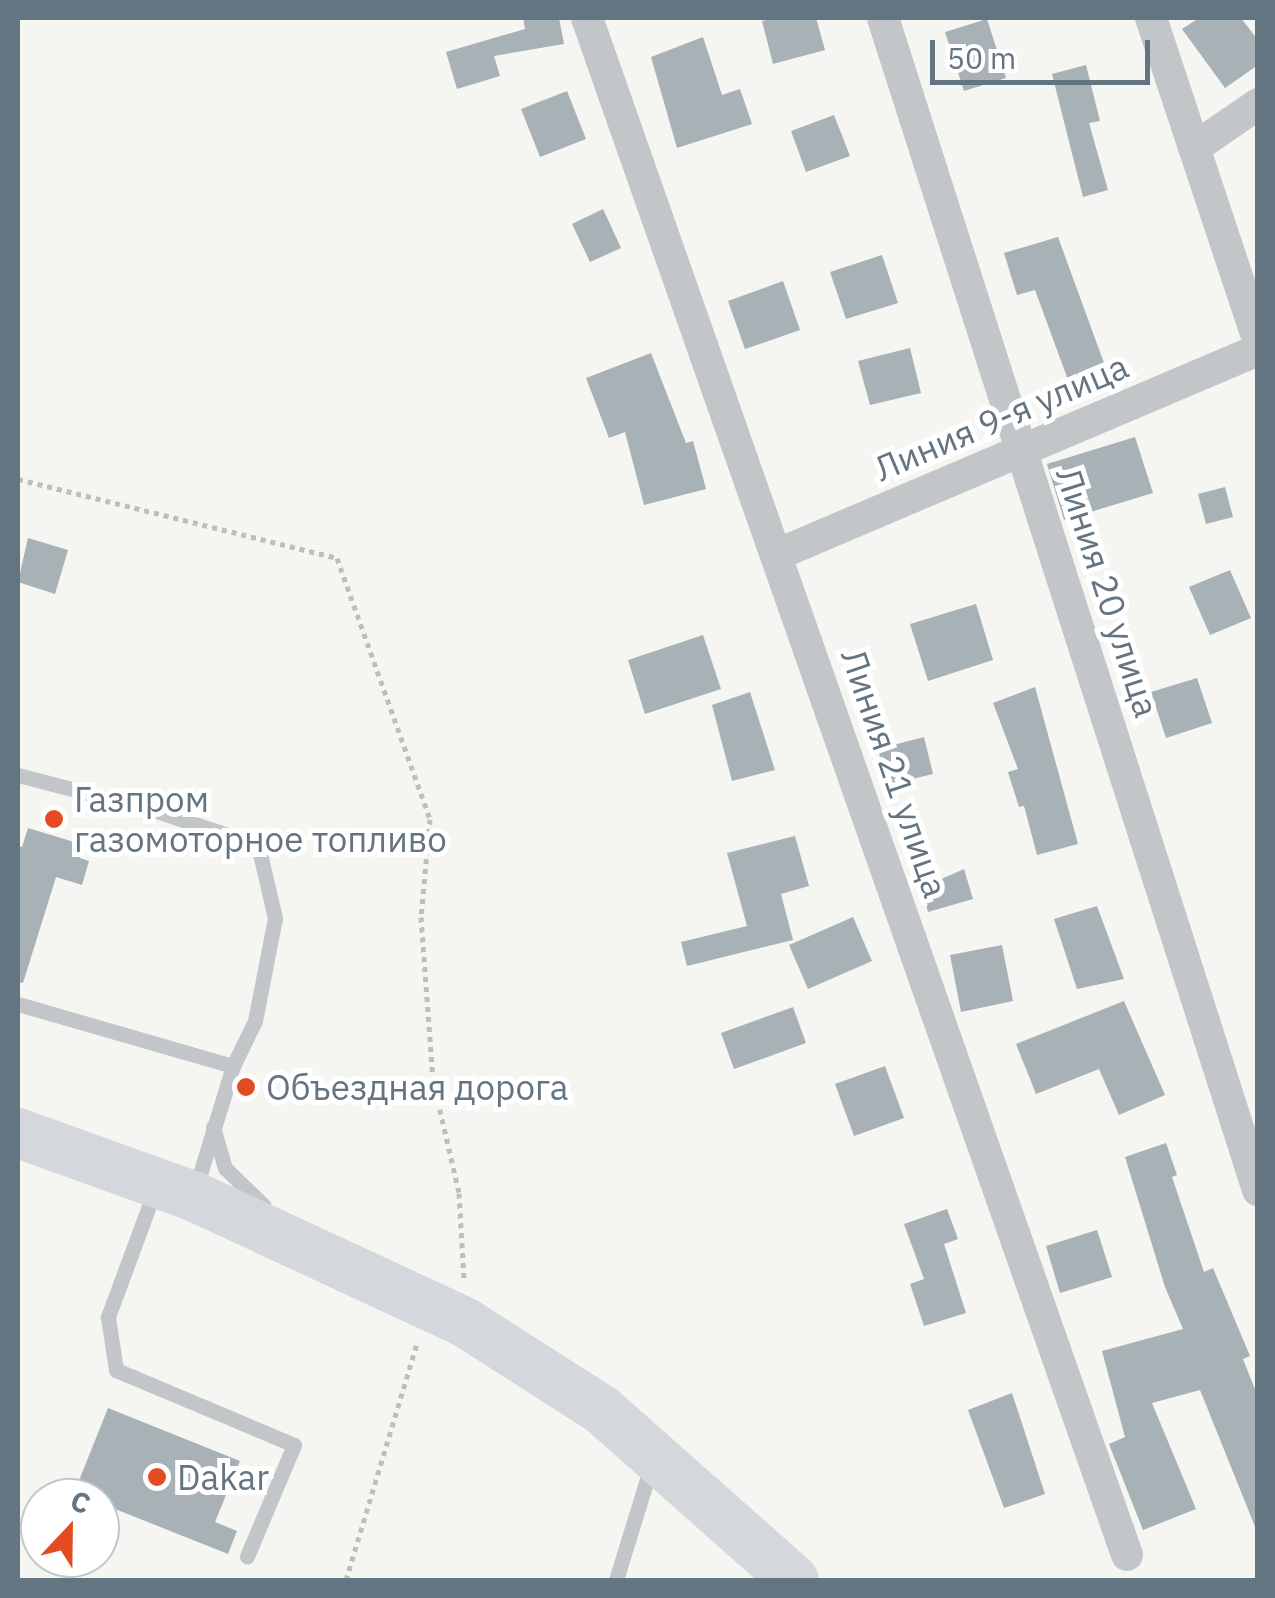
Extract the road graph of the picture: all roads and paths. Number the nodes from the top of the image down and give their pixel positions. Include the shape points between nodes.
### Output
1 (587, 18) edge
2 (883, 18) edge
3 (1151, 18) edge
4 (1258, 104) edge
5 (1194, 148) junction
6 (1258, 339) edge
7 (1258, 350) edge
8 (1022, 453) junction
9 (18, 479) edge
10 (776, 555) junction
11 (18, 774) edge
12 (18, 1004) edge
13 (233, 1066) junction
14 (212, 1124) junction
15 (18, 1133) edge
16 (176, 1190) junction
17 (1258, 1190) edge
18 (428, 1315) junction
19 (654, 1457) junction
20 (1127, 1555) dead end
21 (247, 1556) dead end
22 (346, 1580) edge
23 (616, 1580) edge
24 (794, 1580) edge

1 - 10 street, Линия 21 улица
2 - 8 street, Линия 20 улица
3 - 5 street
4 - 5 street
5 - 6 street
7 - 8 street, Линия 9-я улица
8 - 10 street, Линия 9-я улица
8 - 17 street, Линия 20 улица
9 - 18 path via 337,558 430,818 421,917 432,1080 459,1193
10 - 20 street, Линия 21 улица
11 - 13 lane via 258,845 274,918 255,1022
12 - 13 lane
13 - 14 lane
14 - 16 lane
14 - 18 lane via 225,1168 254,1199
15 - 16 main road
16 - 18 main road
16 - 21 lane via 108,1317 116,1370 294,1445
18 - 19 main road via 602,1410
18 - 22 path
19 - 23 lane
19 - 24 main road

